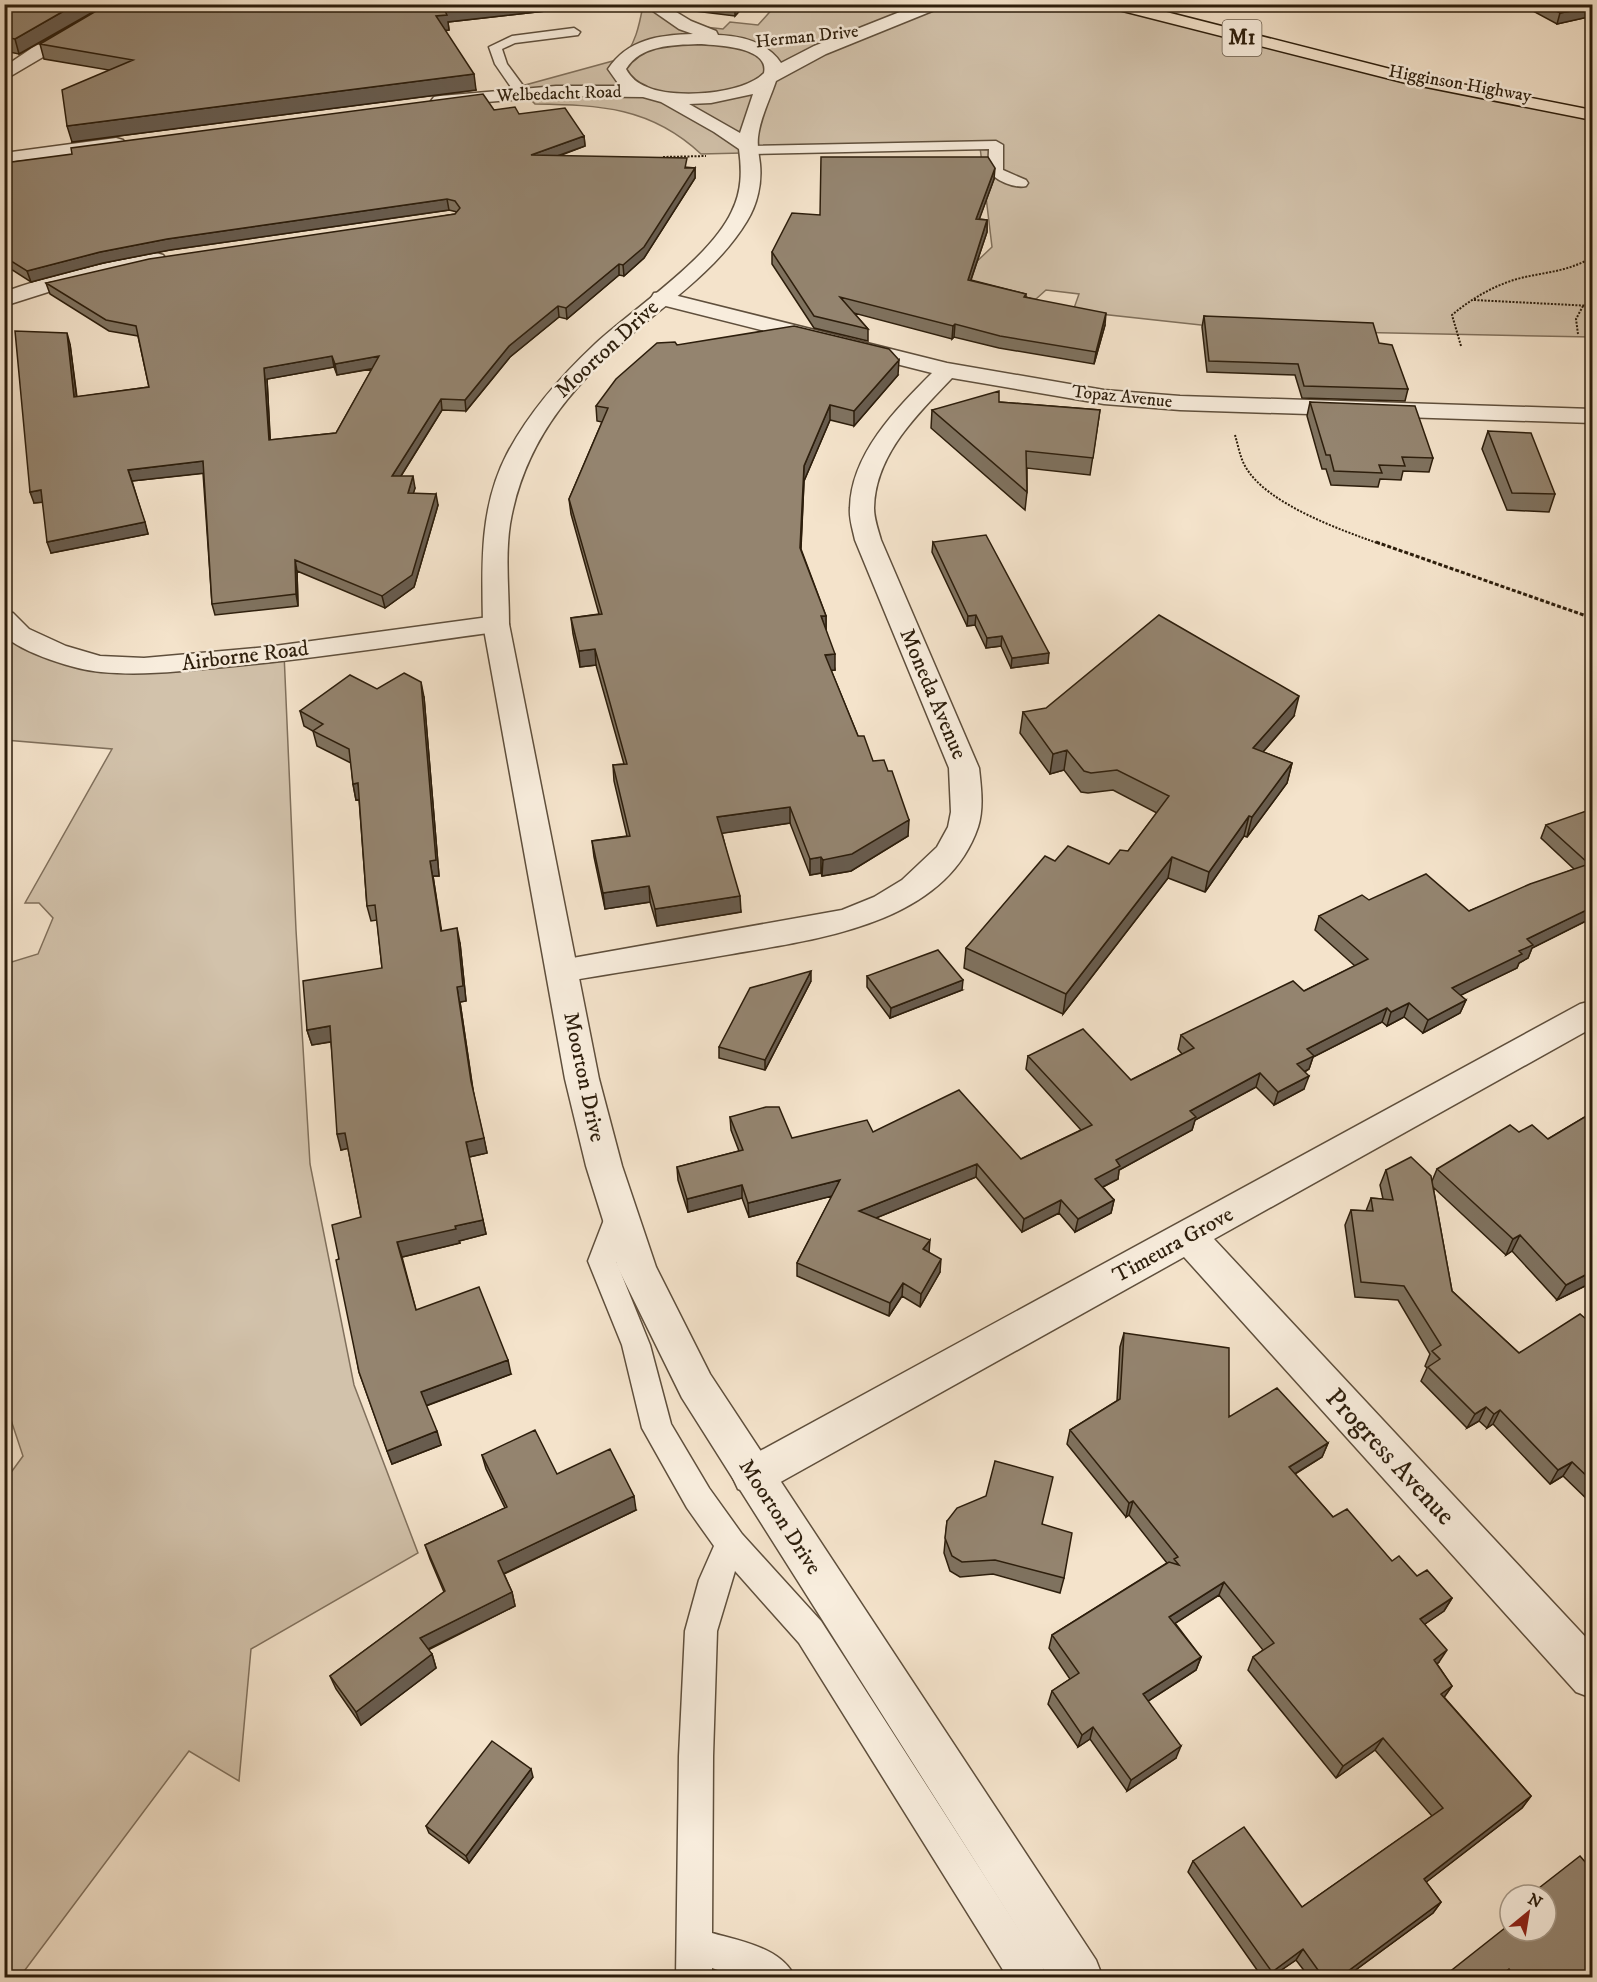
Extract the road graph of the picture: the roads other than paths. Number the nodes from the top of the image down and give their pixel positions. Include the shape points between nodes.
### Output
1 (125, 4) edge
2 (936, 4) edge
3 (1113, 4) edge
4 (643, 14) edge
5 (869, 30) junction
6 (574, 32) dead end
7 (726, 40) junction
8 (801, 40) dead end
9 (777, 42) dead end
10 (744, 44) junction
11 (624, 57) junction
12 (602, 65) dead end
13 (1372, 68) junction
14 (568, 74) dead end
15 (4, 75) edge
16 (770, 77) junction
17 (518, 87) junction
18 (651, 94) junction
19 (474, 97) junction
20 (418, 104) edge
21 (1593, 106) edge
22 (1593, 115) edge
23 (135, 142) edge
24 (748, 148) junction
25 (4, 159) edge
26 (1021, 183) dead end
27 (171, 257) edge
28 (662, 298) junction
29 (4, 300) edge
30 (946, 370) junction
31 (1593, 416) edge
32 (4, 619) edge
33 (496, 624) junction
34 (562, 970) junction
35 (1593, 1013) edge
36 (619, 1212) junction
37 (1189, 1237) junction
38 (753, 1476) junction
39 (731, 1544) junction
40 (1593, 1676) edge
41 (694, 1961) edge
42 (777, 1977) edge
43 (1029, 1977) edge
44 (1078, 1977) edge

1 - 15 street via 38,51
2 - 5 street, Herman Drive
3 - 13 highway, M1 via 1254,42
4 - 7 street
4 - 11 street
5 - 8 street, Herman Drive
5 - 16 street, Herman Drive
6 - 17 lane via 512,40 495,47 501,64
7 - 10 street
7 - 11 street, Welbedacht Road via 670,40
9 - 10 street, Herman Drive
10 - 16 street via 768,57 774,65
11 - 12 street, Welbedacht Road
11 - 18 street via 617,69 620,77 629,86
13 - 21 highway, Higginson Highway / M1
13 - 22 highway, Higginson Highway / M1
14 - 17 street, Welbedacht Road
16 - 18 street, Herman Drive via 748,91 720,97 688,99
16 - 24 street, Moorton Drive
17 - 19 street, Welbedacht Road
18 - 19 street, Welbedacht Road via 556,91
18 - 24 street via 700,116
19 - 20 street, Welbedacht Road
23 - 25 street
24 - 26 lane via 996,145 996,170
24 - 28 street, Moorton Drive via 751,182 736,222 706,259
27 - 29 street via 101,269
28 - 30 street, Topaz Avenue
28 - 33 street, Moorton Drive via 573,375 525,441 505,492 498,525 494,565
30 - 31 street, Topaz Avenue via 1104,397
30 - 34 street, Moneda Avenue via 877,454 864,488 862,509 868,540 964,768 967,802 963,826 948,854 921,882 898,897 841,921
32 - 33 street, Airborne Road via 20,635 56,652 99,664 144,666 267,655
33 - 34 street, Moorton Drive
34 - 36 street, Moorton Drive via 585,1090
35 - 37 street, Timeura Grove
36 - 38 street, Moorton Drive via 637,1268 696,1386
36 - 39 lane via 602,1261 636,1345 657,1428 698,1498
37 - 38 street, Timeura Grove
37 - 40 street, Progress Avenue
38 - 44 street, Moorton Drive
39 - 41 lane via 715,1580 701,1631
39 - 43 lane via 810,1632
41 - 42 lane via 752,1963

